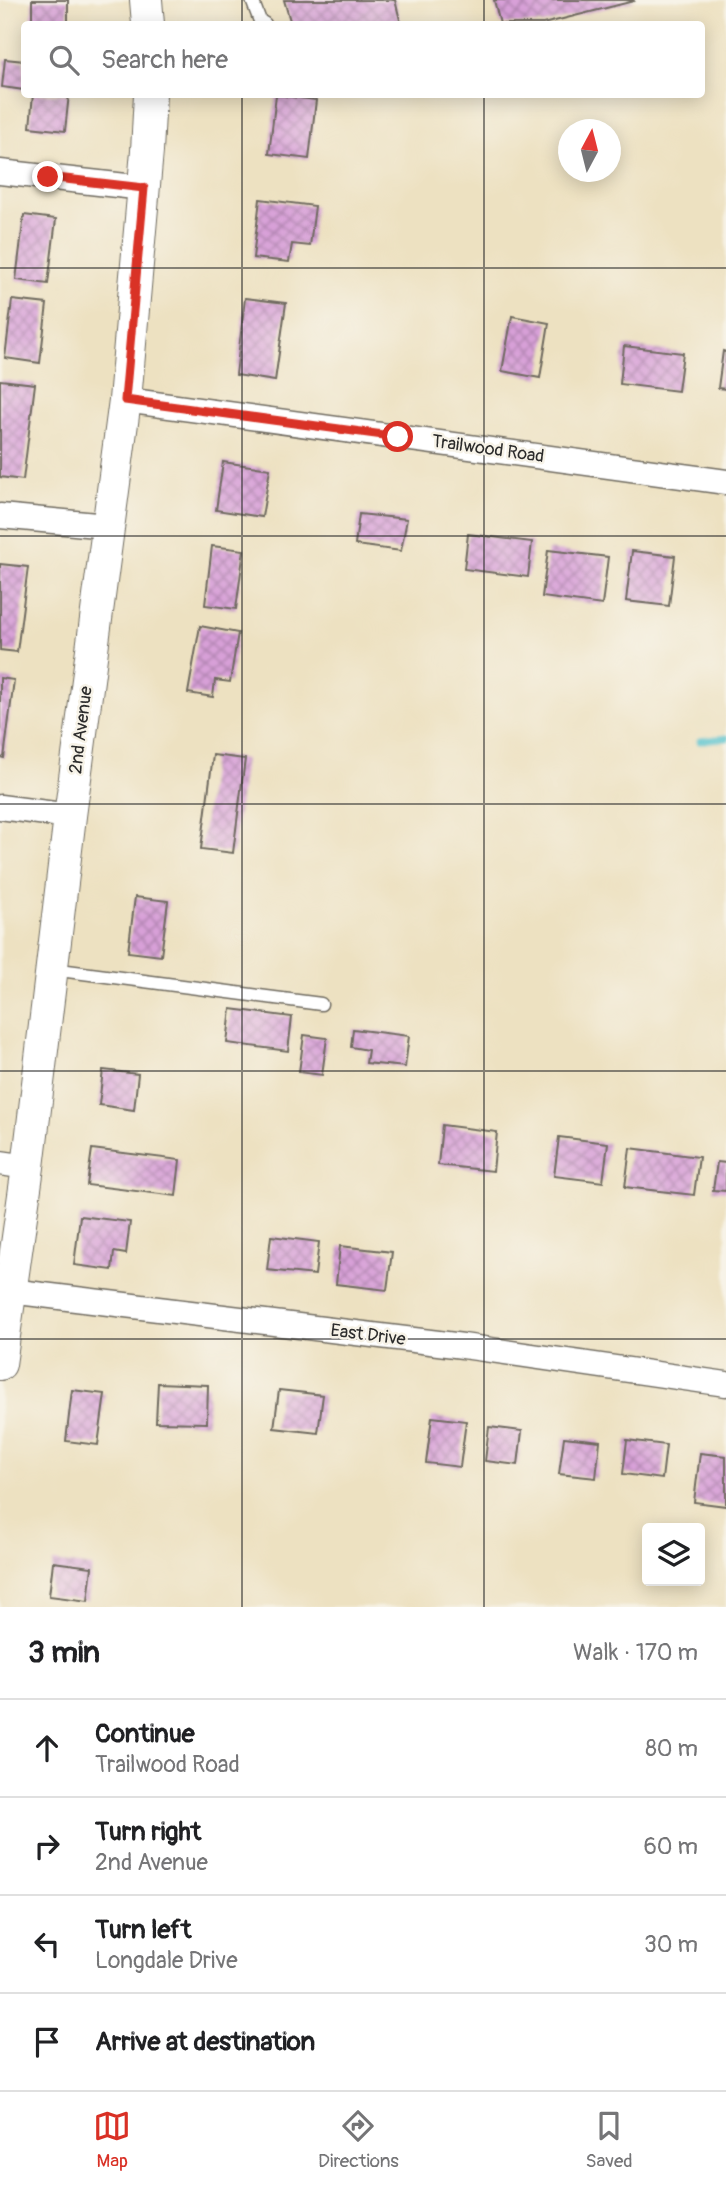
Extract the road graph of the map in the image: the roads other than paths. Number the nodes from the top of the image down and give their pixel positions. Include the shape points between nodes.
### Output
1 (146, 0) edge
2 (252, 0) edge
3 (148, 21) edge
4 (260, 21) edge
5 (150, 98) edge
6 (0, 172) edge
7 (144, 188) junction
8 (125, 400) junction
9 (726, 482) edge
10 (0, 516) edge
11 (107, 526) junction
12 (0, 807) edge
13 (70, 816) junction
14 (52, 968) junction
15 (321, 1004) dead end
16 (14, 1165) edge
17 (10, 1291) junction
18 (0, 1364) edge
19 (726, 1384) edge

1 - 3 street
2 - 4 lane
5 - 7 street, 2nd Avenue
6 - 7 street
7 - 8 street, 2nd Avenue
8 - 9 street, Trailwood Road
8 - 11 street, 2nd Avenue
10 - 11 street
11 - 13 street, 2nd Avenue
12 - 13 street
13 - 14 street, 2nd Avenue
14 - 15 lane
14 - 16 street, 2nd Avenue
16 - 17 street, 2nd Avenue
17 - 18 street, 2nd Avenue
17 - 19 street, East Drive via 463,1346

